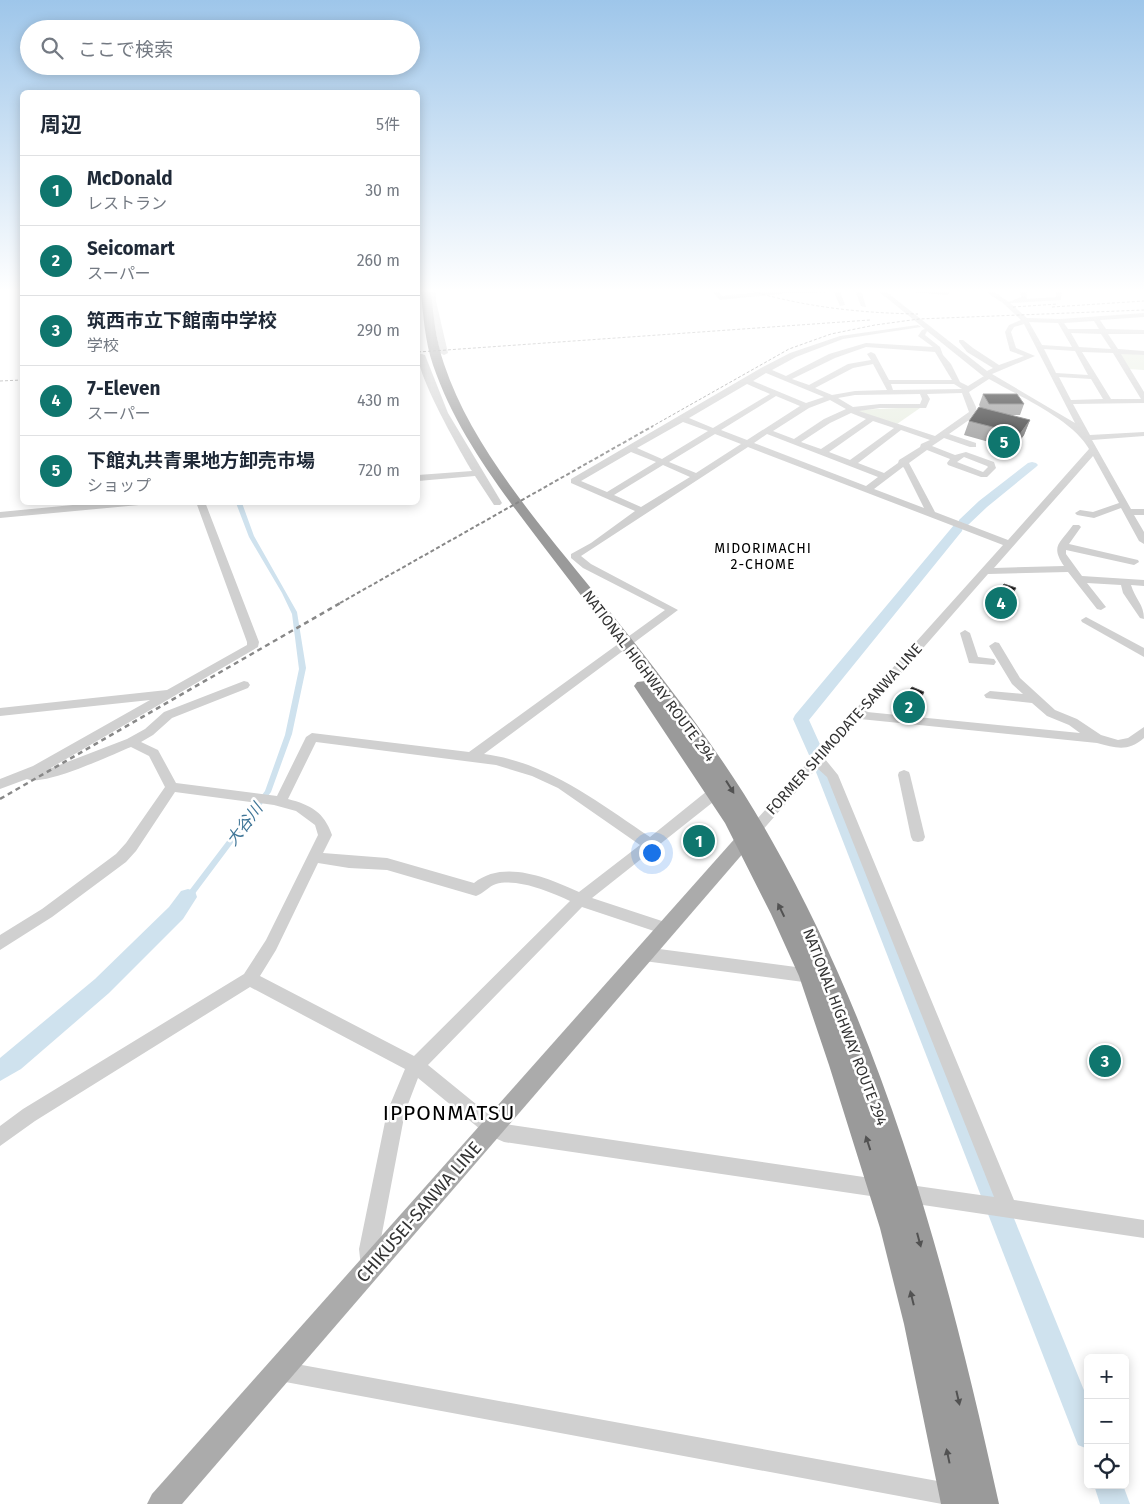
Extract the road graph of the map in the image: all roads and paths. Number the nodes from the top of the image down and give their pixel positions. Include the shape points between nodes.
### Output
1 (423, 360) edge
2 (431, 360) edge
3 (784, 360) edge
4 (824, 360) edge
5 (867, 360) edge
6 (876, 360) edge
7 (944, 360) edge
8 (968, 360) edge
9 (986, 360) edge
10 (1017, 360) edge
11 (1046, 360) edge
12 (1083, 360) edge
13 (1121, 360) edge
14 (999, 368) junction
15 (764, 370) junction
16 (988, 375) junction
17 (1055, 375) junction
18 (1093, 377) junction
19 (786, 379) junction
20 (746, 381) junction
21 (886, 382) junction
22 (956, 382) junction
23 (809, 388) junction
24 (967, 390) junction
25 (922, 391) junction
26 (891, 392) junction
27 (776, 393) junction
28 (830, 397) junction
29 (1144, 400) edge
30 (1108, 401) junction
31 (1069, 402) junction
32 (806, 406) junction
33 (852, 410) junction
34 (681, 418) junction
35 (872, 418) junction
36 (900, 427) junction
37 (712, 431) junction
38 (766, 431) junction
39 (1144, 434) edge
40 (939, 436) junction
41 (1087, 438) junction
42 (795, 442) junction
43 (746, 443) junction
44 (974, 444) dead end
45 (924, 446) junction
46 (630, 448) junction
47 (1093, 450) junction
48 (823, 452) junction
49 (956, 458) dead end
50 (662, 462) junction
51 (902, 462) junction
52 (852, 463) junction
53 (478, 473) junction
54 (696, 476) junction
55 (884, 476) junction
56 (420, 478) edge
57 (866, 490) junction
58 (607, 496) junction
59 (497, 503) dead end
60 (107, 505) edge
61 (201, 505) edge
62 (1126, 508) junction
63 (642, 511) junction
64 (1144, 512) edge
65 (1080, 513) dead end
66 (0, 515) edge
67 (932, 515) junction
68 (1076, 527) dead end
69 (1144, 541) edge
70 (1010, 544) junction
71 (1063, 546) junction
72 (1134, 562) dead end
73 (1071, 570) junction
74 (986, 571) junction
75 (1078, 579) junction
76 (1125, 582) junction
77 (1144, 583) edge
78 (1101, 607) dead end
79 (1144, 616) edge
80 (1086, 620) dead end
81 (965, 633) dead end
82 (995, 646) dead end
83 (622, 647) junction
84 (1144, 653) edge
85 (990, 662) dead end
86 (244, 685) dead end
87 (170, 694) junction
88 (990, 695) dead end
89 (1036, 699) junction
90 (0, 712) edge
91 (857, 715) junction
92 (1144, 731) edge
93 (1097, 739) junction
94 (131, 742) junction
95 (472, 756) junction
96 (817, 759) junction
97 (904, 775) dead end
98 (0, 784) edge
99 (172, 787) junction
100 (0, 791) edge
101 (717, 791) junction
102 (277, 801) junction
103 (750, 834) junction
104 (918, 837) dead end
105 (650, 845) junction
106 (314, 857) junction
107 (581, 899) junction
108 (666, 929) junction
109 (0, 944) edge
110 (644, 954) junction
111 (811, 976) junction
112 (250, 979) junction
113 (416, 1066) junction
114 (492, 1128) junction
115 (0, 1137) edge
116 (895, 1191) junction
117 (1008, 1208) junction
118 (1144, 1229) edge
119 (371, 1267) junction
120 (280, 1372) junction
121 (976, 1502) edge
122 (162, 1504) edge

1 - 53 street via 440,405
2 - 83 highway, NATIONAL HIGHWAY ROUTE 294 via 455,418 478,458
3 - 15 street
4 - 19 street
5 - 23 street
6 - 21 street
7 - 22 street
8 - 16 street
9 - 14 street
10 - 14 street
11 - 17 street
12 - 18 street
13 - 29 street
14 - 16 street
15 - 19 street
15 - 20 street
16 - 24 street
16 - 41 street via 1066,419
17 - 18 street
17 - 31 street
18 - 30 street
19 - 23 street
20 - 27 street
20 - 34 street
21 - 22 street
21 - 26 street
22 - 24 street
23 - 28 street
24 - 25 street
24 - 40 street via 973,413
25 - 26 street
25 - 33 street via 926,399 923,406
26 - 28 street
27 - 32 street
27 - 37 street
28 - 32 street
28 - 33 street
29 - 30 street
30 - 31 street
31 - 41 street
32 - 38 street
33 - 35 street
33 - 42 street via 832,418
34 - 37 street
34 - 46 street
35 - 36 street
35 - 48 street
36 - 40 street
36 - 52 street
37 - 43 street
37 - 50 street
38 - 42 street
38 - 43 street
39 - 41 street
40 - 44 street
40 - 45 street
41 - 47 street
42 - 48 street
43 - 54 street
43 - 57 street
45 - 49 street
45 - 51 street
46 - 50 street
46 - 58 street via 574,481
47 - 62 street
47 - 70 street, FORMER SHIMODATE-SANWA LINE
48 - 52 street
50 - 54 street
50 - 58 street
51 - 55 street
51 - 67 street via 908,467
52 - 55 street
53 - 56 street
53 - 59 street
54 - 63 street
55 - 57 street
57 - 67 street
58 - 63 street
60 - 66 street
61 - 87 street via 252,646
62 - 64 street
62 - 65 street via 1111,508 1094,516
62 - 69 street
63 - 83 street via 574,556 587,566 674,610
67 - 70 street
68 - 71 street
70 - 74 street, FORMER SHIMODATE-SANWA LINE
71 - 72 street
71 - 73 street via 1062,554
73 - 74 street
73 - 75 street
74 - 91 street, FORMER SHIMODATE-SANWA LINE
75 - 76 street
75 - 78 street
76 - 77 street
76 - 79 street
80 - 84 street
81 - 85 street via 973,660
82 - 89 street via 1016,681
83 - 95 street
83 - 101 highway, NATIONAL HIGHWAY ROUTE 294
83 -> 103 highway, NATIONAL HIGHWAY ROUTE 294 via 704,747
86 - 94 street via 168,715 149,732
87 - 90 street
87 - 98 street via 38,769
88 - 89 street
89 - 93 street via 1051,713 1073,722
91 - 93 street
91 - 96 street, FORMER SHIMODATE-SANWA LINE
92 - 93 street via 1128,745
94 - 99 street via 154,753
94 - 100 street via 53,773 30,776
95 - 102 street via 312,737
95 - 105 street via 496,760 563,785
96 - 103 street, FORMER SHIMODATE-SANWA LINE
96 - 117 street via 832,775
97 - 104 street
99 - 102 street
99 - 109 street via 121,858
101 - 103 highway, NATIONAL HIGHWAY ROUTE 294
101 - 105 street
102 - 106 street via 300,806 321,822 325,835
103 - 108 main road, CHIKUSEI-SANWA LINE
111 -> 103 highway, NATIONAL HIGHWAY ROUTE 294
103 - 116 highway, NATIONAL HIGHWAY ROUTE 294 via 802,919 829,978 862,1062
105 - 107 street
106 - 107 street via 387,864 476,890 494,878 523,879
106 - 112 street
107 - 108 street
107 - 113 street
108 - 110 main road, CHIKUSEI-SANWA LINE
110 - 111 street
110 - 114 main road, CHIKUSEI-SANWA LINE
116 -> 111 highway, NATIONAL HIGHWAY ROUTE 294
112 - 113 street
112 - 115 street via 29,1115
113 - 114 street
113 - 119 street via 396,1112 369,1249
114 - 116 street via 504,1133
114 - 119 main road, CHIKUSEI-SANWA LINE
116 - 117 street
116 - 121 highway, NATIONAL HIGHWAY ROUTE 294 via 941,1320
117 - 118 street
119 - 120 main road, CHIKUSEI-SANWA LINE
120 - 121 street
120 - 122 main road, CHIKUSEI-SANWA LINE

